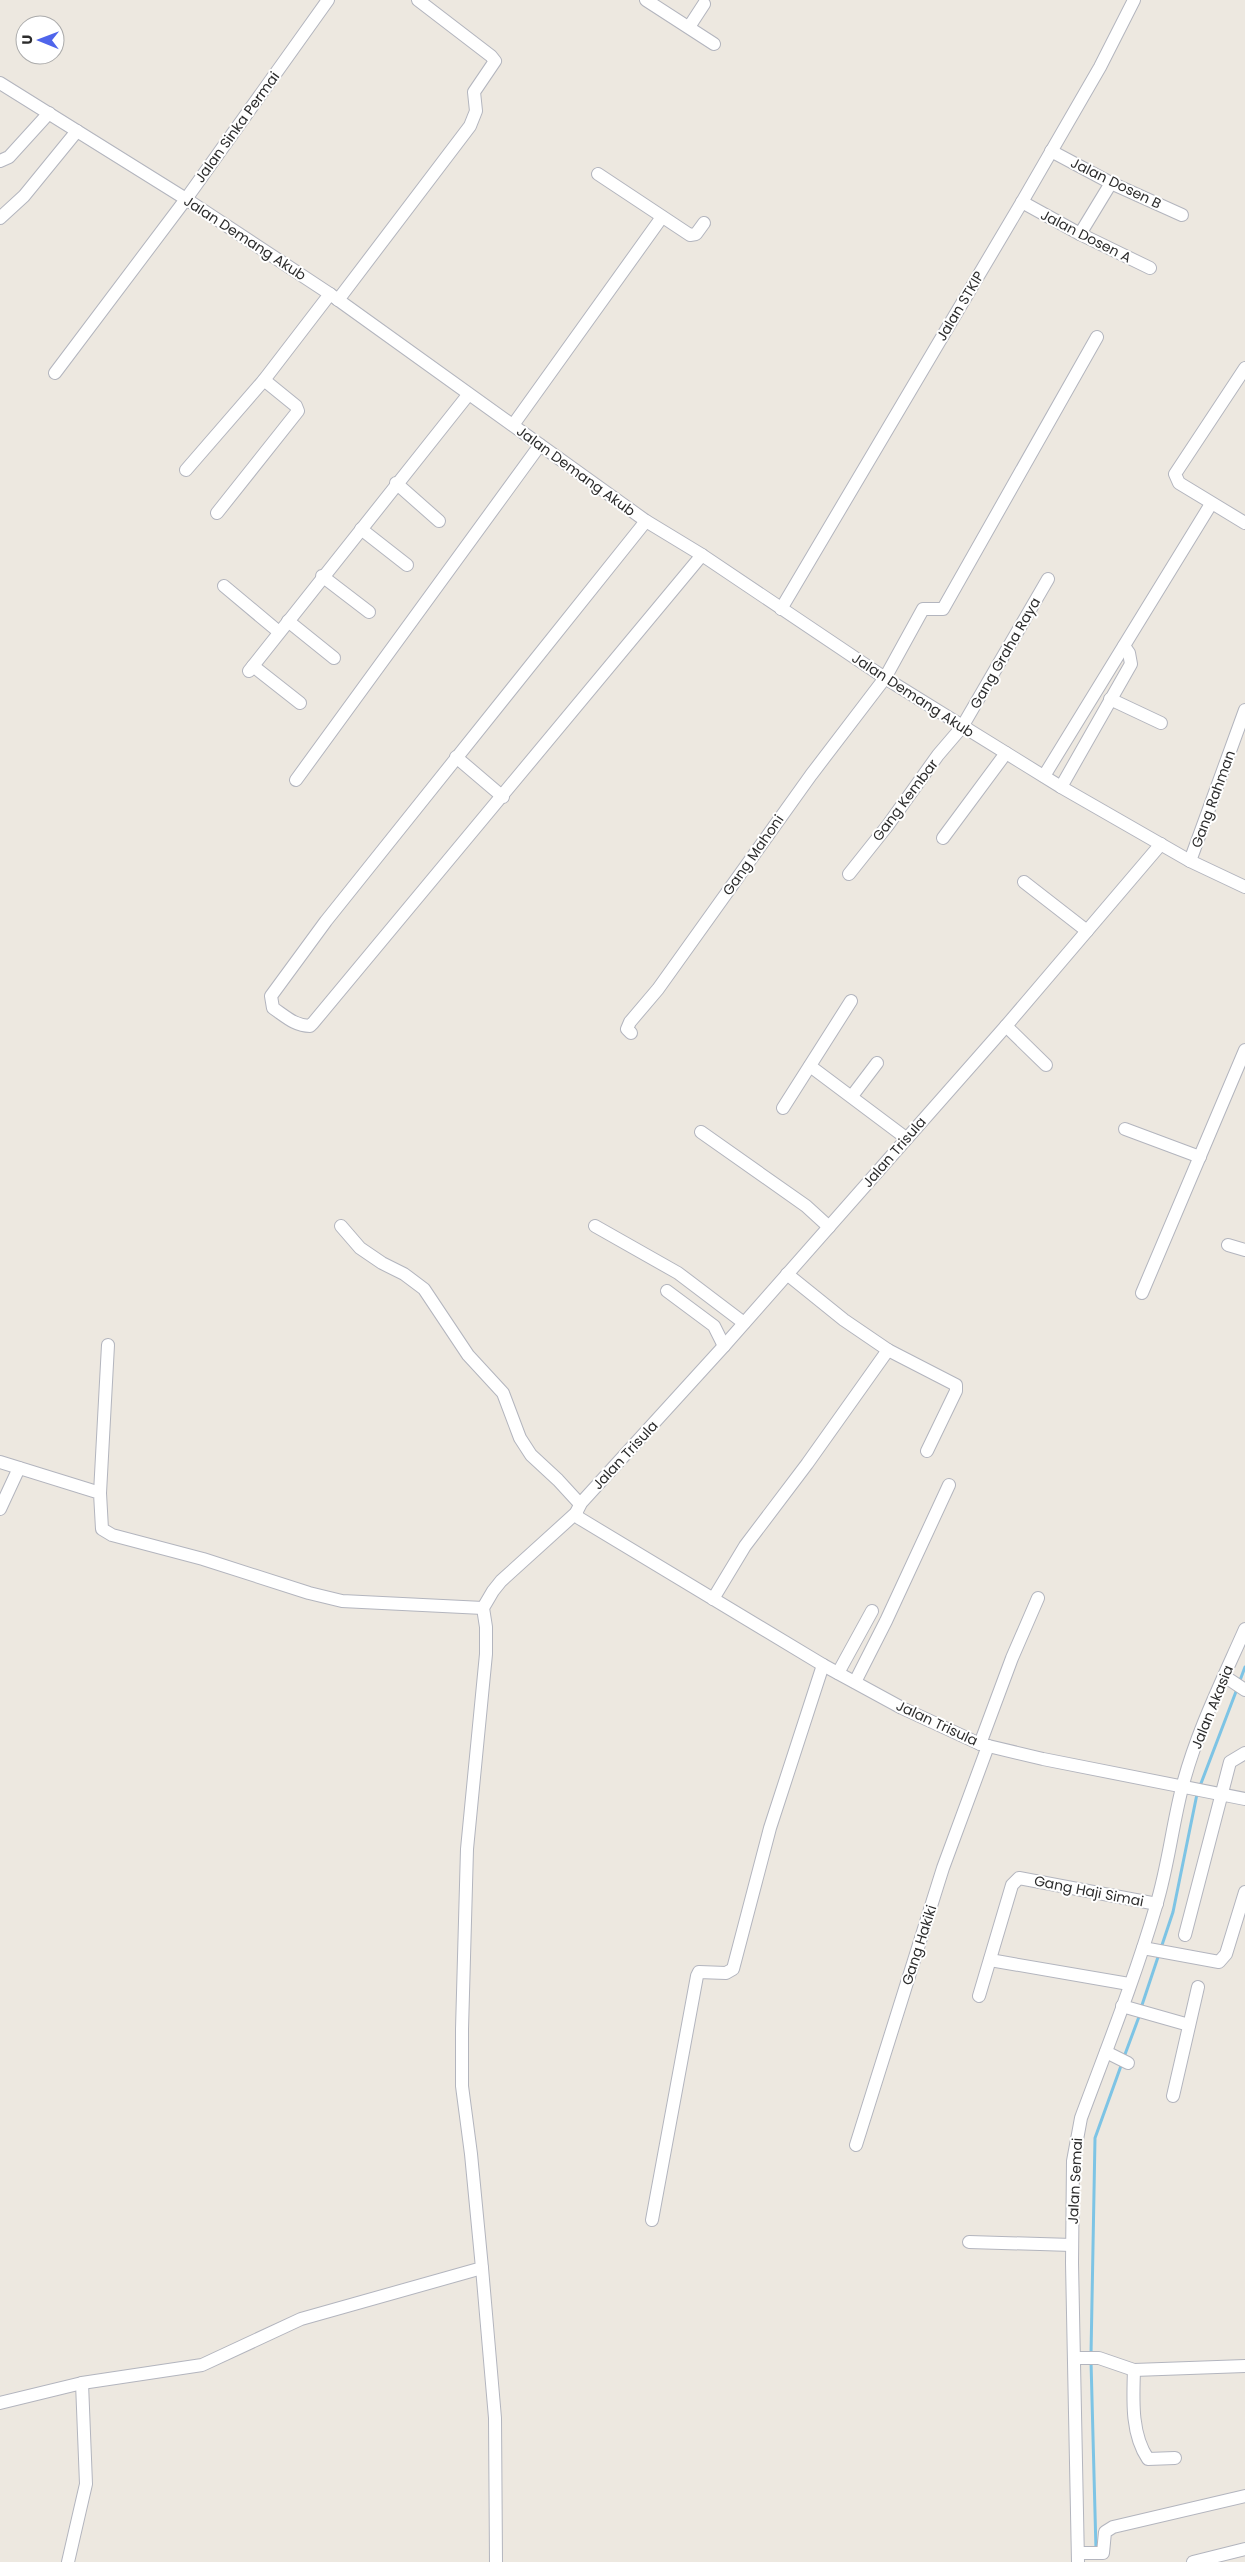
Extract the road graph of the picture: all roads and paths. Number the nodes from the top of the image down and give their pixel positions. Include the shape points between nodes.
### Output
1 (328, 0) edge
2 (418, 0) edge
3 (646, 0) edge
4 (1134, 0) edge
5 (704, 4) dead end
6 (689, 28) junction
7 (714, 44) dead end
8 (0, 83) edge
9 (49, 113) junction
10 (77, 132) junction
11 (1051, 151) junction
12 (0, 161) edge
13 (598, 174) dead end
14 (1111, 183) junction
15 (186, 199) junction
16 (1022, 202) junction
17 (1182, 214) dead end
18 (662, 217) junction
19 (0, 218) edge
20 (704, 223) dead end
21 (1080, 234) junction
22 (1150, 268) dead end
23 (334, 297) junction
24 (1097, 337) dead end
25 (1245, 368) edge
26 (55, 373) dead end
27 (264, 380) junction
28 (468, 395) junction
29 (513, 425) junction
30 (540, 445) junction
31 (186, 470) dead end
32 (396, 483) junction
33 (1211, 504) junction
34 (217, 513) dead end
35 (439, 521) dead end
36 (646, 521) junction
37 (1245, 523) edge
38 (362, 529) junction
39 (702, 555) junction
40 (407, 564) dead end
41 (322, 576) junction
42 (1048, 580) dead end
43 (224, 586) dead end
44 (777, 606) junction
45 (369, 612) dead end
46 (288, 621) junction
47 (279, 632) junction
48 (1124, 646) junction
49 (334, 658) dead end
50 (885, 678) junction
51 (1110, 700) junction
52 (300, 703) dead end
53 (1245, 710) edge
54 (1161, 723) dead end
55 (962, 727) junction
56 (1006, 753) junction
57 (456, 757) junction
58 (1044, 776) junction
59 (296, 780) dead end
60 (1061, 787) junction
61 (503, 797) junction
62 (943, 838) dead end
63 (1162, 844) junction
64 (1190, 861) junction
65 (849, 874) dead end
66 (1024, 882) dead end
67 (1245, 887) edge
68 (1087, 931) junction
69 (851, 1001) dead end
70 (1006, 1026) junction
71 (631, 1033) dead end
72 (1245, 1050) edge
73 (877, 1063) dead end
74 (1046, 1065) dead end
75 (810, 1066) junction
76 (852, 1096) junction
77 (783, 1108) dead end
78 (1124, 1129) dead end
79 (701, 1132) dead end
80 (906, 1138) junction
81 (1200, 1157) junction
82 (341, 1226) dead end
83 (594, 1226) dead end
84 (829, 1227) junction
85 (1228, 1245) dead end
86 (1245, 1250) edge
87 (787, 1274) junction
88 (667, 1291) dead end
89 (1142, 1293) dead end
90 (744, 1323) junction
91 (108, 1346) dead end
92 (724, 1346) junction
93 (888, 1350) junction
94 (927, 1451) dead end
95 (0, 1462) edge
96 (19, 1468) junction
97 (949, 1485) dead end
98 (92, 1490) junction
99 (578, 1508) junction
100 (0, 1509) edge
101 (1038, 1598) dead end
102 (713, 1599) junction
103 (483, 1608) junction
104 (872, 1612) dead end
105 (1245, 1629) edge
106 (823, 1664) junction
107 (838, 1673) junction
108 (1224, 1677) junction
109 (855, 1682) junction
110 (1243, 1688) edge
111 (984, 1745) junction
112 (1245, 1752) edge
113 (1184, 1787) junction
114 (1221, 1795) junction
115 (1245, 1799) edge
116 (1245, 1892) edge
117 (1157, 1904) junction
118 (1185, 1935) dead end
119 (1146, 1948) junction
120 (990, 1960) junction
121 (1129, 1984) junction
122 (1198, 1987) dead end
123 (979, 1996) dead end
124 (1128, 2008) junction
125 (1189, 2026) junction
126 (1173, 2096) dead end
127 (856, 2145) dead end
128 (652, 2220) dead end
129 (969, 2242) dead end
130 (1072, 2245) junction
131 (476, 2269) junction
132 (1076, 2358) junction
133 (1245, 2366) edge
134 (1134, 2370) junction
135 (82, 2383) junction
136 (0, 2403) edge
137 (1175, 2458) dead end
138 (1245, 2496) edge
139 (1245, 2549) edge
140 (1080, 2556) edge
141 (1101, 2556) edge
142 (68, 2562) edge
143 (496, 2562) edge
144 (1193, 2562) edge

1 - 15 street, Jalan Sinka Permai
2 - 23 street via 491,56 494,62 474,92 476,111 470,126
3 - 6 street
4 - 11 street, Jalan STKIP via 1100,68
5 - 6 street
6 - 7 street
8 - 9 street, Jalan Demang Akub
9 - 10 street, Jalan Demang Akub
9 - 12 street via 9,157
10 - 15 street, Jalan Demang Akub
10 - 19 street via 24,196
11 - 14 street, Jalan Dosen B
11 - 16 street, Jalan STKIP
13 - 18 street
14 - 17 street, Jalan Dosen B
14 - 21 street
15 - 23 street, Jalan Demang Akub
15 - 26 street, Jalan Sinka Permai
16 - 21 street, Jalan Dosen A
16 - 44 street, Jalan STKIP
18 - 20 street via 690,235 696,234
18 - 29 street
21 - 22 street, Jalan Dosen A
23 - 27 street
23 - 28 street, Jalan Demang Akub
24 - 50 street, Gang Mahoni via 943,609 923,609
25 - 33 street via 1175,474 1179,483
27 - 31 street
27 - 34 street via 298,411
28 - 29 street, Jalan Demang Akub
28 - 32 street
29 - 30 street, Jalan Demang Akub
30 - 36 street, Jalan Demang Akub
30 - 59 street
32 - 35 street
32 - 38 street
33 - 37 street
33 - 48 street
36 - 39 street, Jalan Demang Akub
36 - 57 street
38 - 40 street
38 - 41 street
39 - 44 street, Jalan Demang Akub
39 - 61 street
41 - 45 street
41 - 46 street
42 - 55 street, Gang Graha Raya
43 - 47 street
44 - 50 street, Jalan Demang Akub
46 - 47 street
46 - 49 street
47 - 52 street via 251,669
48 - 51 street via 1130,653 1131,664
48 - 58 street
50 - 55 street, Jalan Demang Akub
50 - 71 street, Gang Mahoni via 811,775 658,989 630,1022 627,1029
51 - 54 street
51 - 60 street
53 - 64 street, Gang Rahman
55 - 56 street, Jalan Demang Akub
55 - 65 street, Gang Kembar
56 - 58 street, Jalan Demang Akub
56 - 62 street
57 - 61 street
57 - 61 street via 271,996 273,1008 297,1025 310,1026
58 - 60 street, Jalan Demang Akub
60 - 63 street, Jalan Demang Akub
63 - 64 street, Jalan Demang Akub
63 - 68 street, Jalan Trisula
64 - 67 street, Jalan Demang Akub
66 - 68 street
68 - 70 street, Jalan Trisula
69 - 75 street
70 - 74 street
70 - 80 street, Jalan Trisula
72 - 81 street
73 - 76 street
75 - 76 street
75 - 77 street
76 - 80 street
78 - 81 street
79 - 84 street via 806,1206
80 - 84 street, Jalan Trisula
81 - 89 street
82 - 99 street via 360,1248 424,1289 468,1355 503,1392 520,1438 531,1455 558,1480
83 - 90 street via 678,1273
84 - 87 street, Jalan Trisula
85 - 86 street
87 - 90 street, Jalan Trisula
87 - 93 street
88 - 92 street via 714,1326
90 - 92 street, Jalan Trisula
91 - 98 street
92 - 99 street, Jalan Trisula
93 - 94 street via 956,1385
93 - 102 street via 745,1546
95 - 96 street
96 - 98 street
96 - 100 street
97 - 109 street
98 - 103 street via 102,1529 112,1535 342,1601
99 - 102 street, Jalan Trisula via 580,1518
99 - 103 street via 502,1581
101 - 111 street, Gang Hakiki via 1012,1658
102 - 106 street, Jalan Trisula
103 - 131 street via 486,1654 467,1849 462,2057 462,2086 471,2154
104 - 107 street
105 - 108 street, Jalan Akasia
106 - 107 street, Jalan Trisula
106 - 128 street via 770,1828 733,1969 726,1973 700,1972 697,1976
107 - 109 street, Jalan Trisula
108 - 110 street
108 - 113 street, Jalan Akasia via 1209,1709
109 - 111 street, Jalan Trisula via 902,1708
111 - 113 street, Jalan Trisula
111 - 127 street, Gang Hakiki
112 - 114 street via 1230,1762
113 - 114 street, Jalan Trisula
113 - 117 street, Jalan Semai
114 - 115 street, Jalan Trisula
114 - 118 street
116 - 119 street via 1223,1960 1214,1962
117 - 119 street, Jalan Semai
117 - 120 street, Gang Haji Simai via 1018,1878 1012,1885
119 - 121 street, Jalan Semai
120 - 121 street
120 - 123 street, Gang Haji Simai
121 - 124 street, Jalan Semai
122 - 125 street
124 - 125 street
124 - 130 street, Jalan Semai via 1116,2057 1082,2118 1075,2143
125 - 126 street
129 - 130 street
130 - 132 street, Jalan Semai
131 - 135 street via 301,2319 202,2365
131 - 143 street via 495,2418
132 - 134 street via 1099,2358
132 - 140 street, Jalan Semai
133 - 134 street
134 - 137 street via 1133,2403 1142,2450 1148,2459
135 - 136 street
135 - 142 street via 86,2484
138 - 141 street via 1113,2527 1105,2532
139 - 144 street
140 - 141 street

